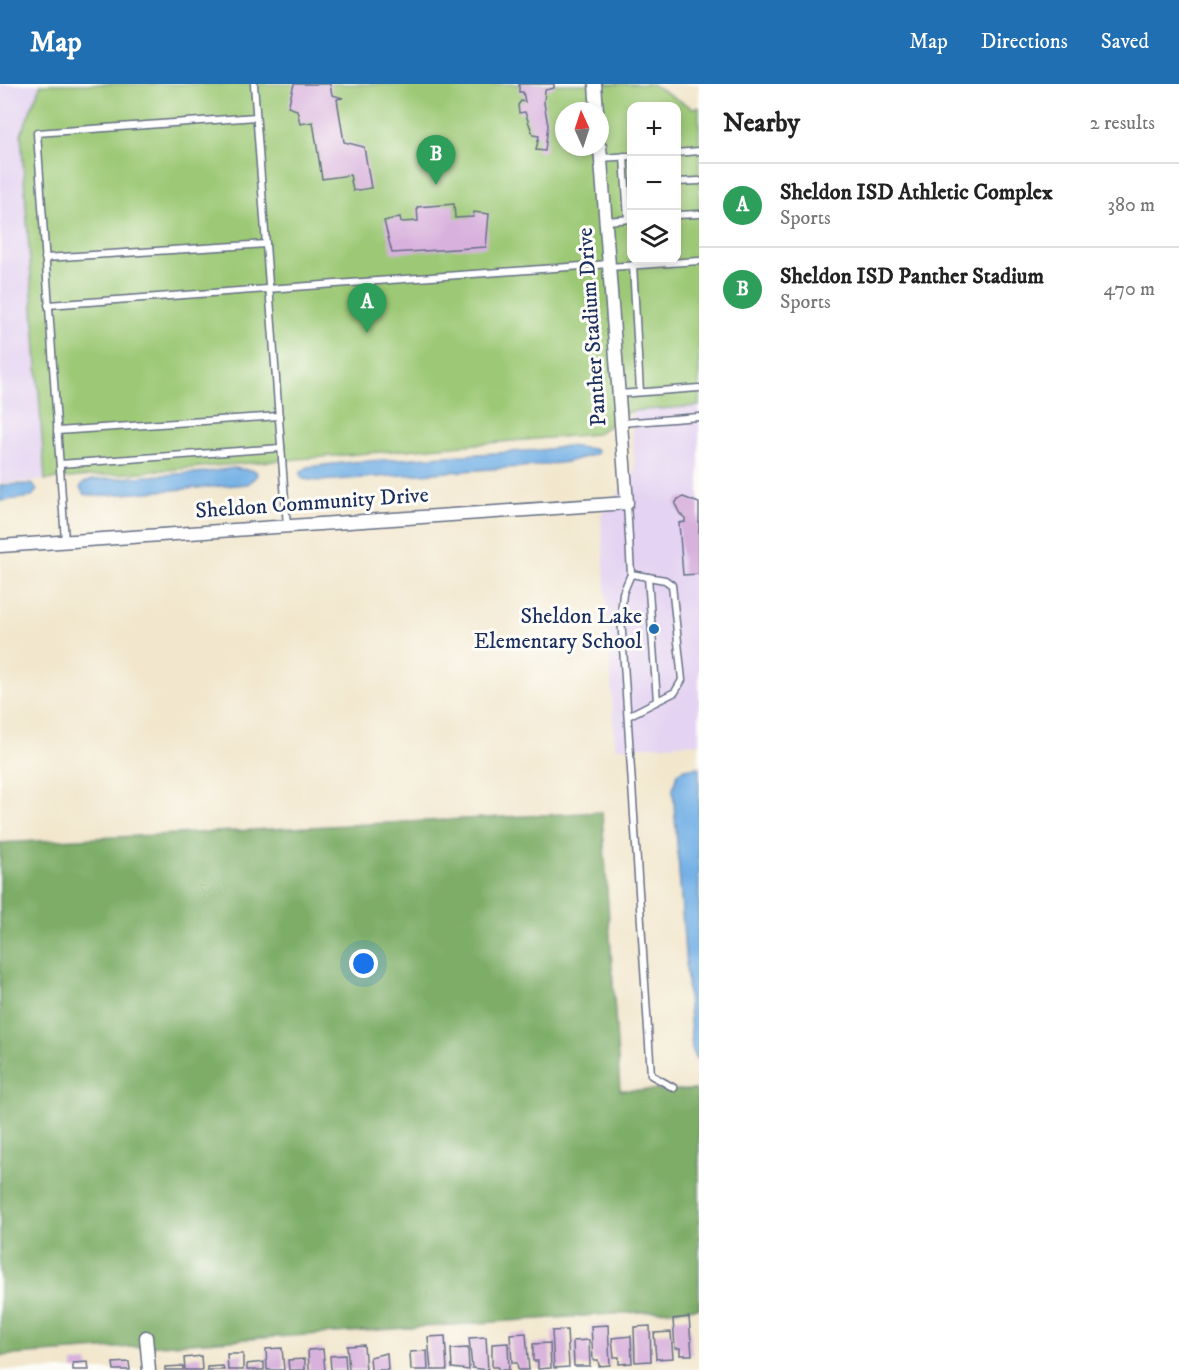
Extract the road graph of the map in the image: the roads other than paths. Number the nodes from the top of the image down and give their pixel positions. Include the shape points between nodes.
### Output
1 (254, 84) edge
2 (595, 84) edge
3 (596, 102) edge
4 (256, 117) junction
5 (699, 151) edge
6 (609, 153) edge
7 (681, 153) edge
8 (600, 156) edge
9 (627, 156) edge
10 (699, 181) edge
11 (681, 182) edge
12 (699, 214) edge
13 (681, 215) edge
14 (627, 219) edge
15 (605, 220) junction
16 (266, 244) junction
17 (45, 258) junction
18 (699, 261) edge
19 (609, 265) junction
20 (633, 265) junction
21 (269, 289) junction
22 (48, 305) junction
23 (699, 388) edge
24 (640, 392) junction
25 (619, 394) junction
26 (279, 416) junction
27 (699, 417) edge
28 (621, 423) junction
29 (57, 431) junction
30 (281, 448) junction
31 (60, 464) junction
32 (627, 503) junction
33 (286, 526) junction
34 (65, 542) junction
35 (0, 546) edge
36 (631, 574) junction
37 (648, 577) junction
38 (657, 701) junction
39 (628, 716) junction
40 (674, 1088) dead end
41 (146, 1336) dead end
42 (149, 1370) edge

1 - 4 lane
2 - 3 street
4 - 16 lane
4 - 17 lane via 36,133
5 - 7 lane
6 - 9 lane
8 - 15 street, Panther Stadium Drive
10 - 11 lane
12 - 13 lane
14 - 15 lane
15 - 19 street, Panther Stadium Drive
16 - 17 lane
16 - 21 lane
17 - 22 lane
18 - 20 lane
19 - 20 lane
19 - 21 lane
19 - 25 street, Panther Stadium Drive
20 - 24 lane
21 - 22 lane
21 - 26 lane
22 - 29 lane
23 - 24 lane
24 - 25 lane
25 - 28 street, Panther Stadium Drive
26 - 29 lane
26 - 30 lane
27 - 28 lane
28 - 32 street, Panther Stadium Drive
29 - 31 lane
30 - 31 lane
30 - 33 lane
31 - 34 lane
32 - 33 street, Sheldon Community Drive
32 - 36 lane
33 - 34 street, Sheldon Community Drive
34 - 35 street, Sheldon Community Drive
36 - 37 lane
36 - 39 lane via 622,593 621,617
37 - 38 lane
37 - 38 lane via 672,585 682,680 675,692
38 - 39 lane
39 - 40 lane via 651,1075
41 - 42 street

